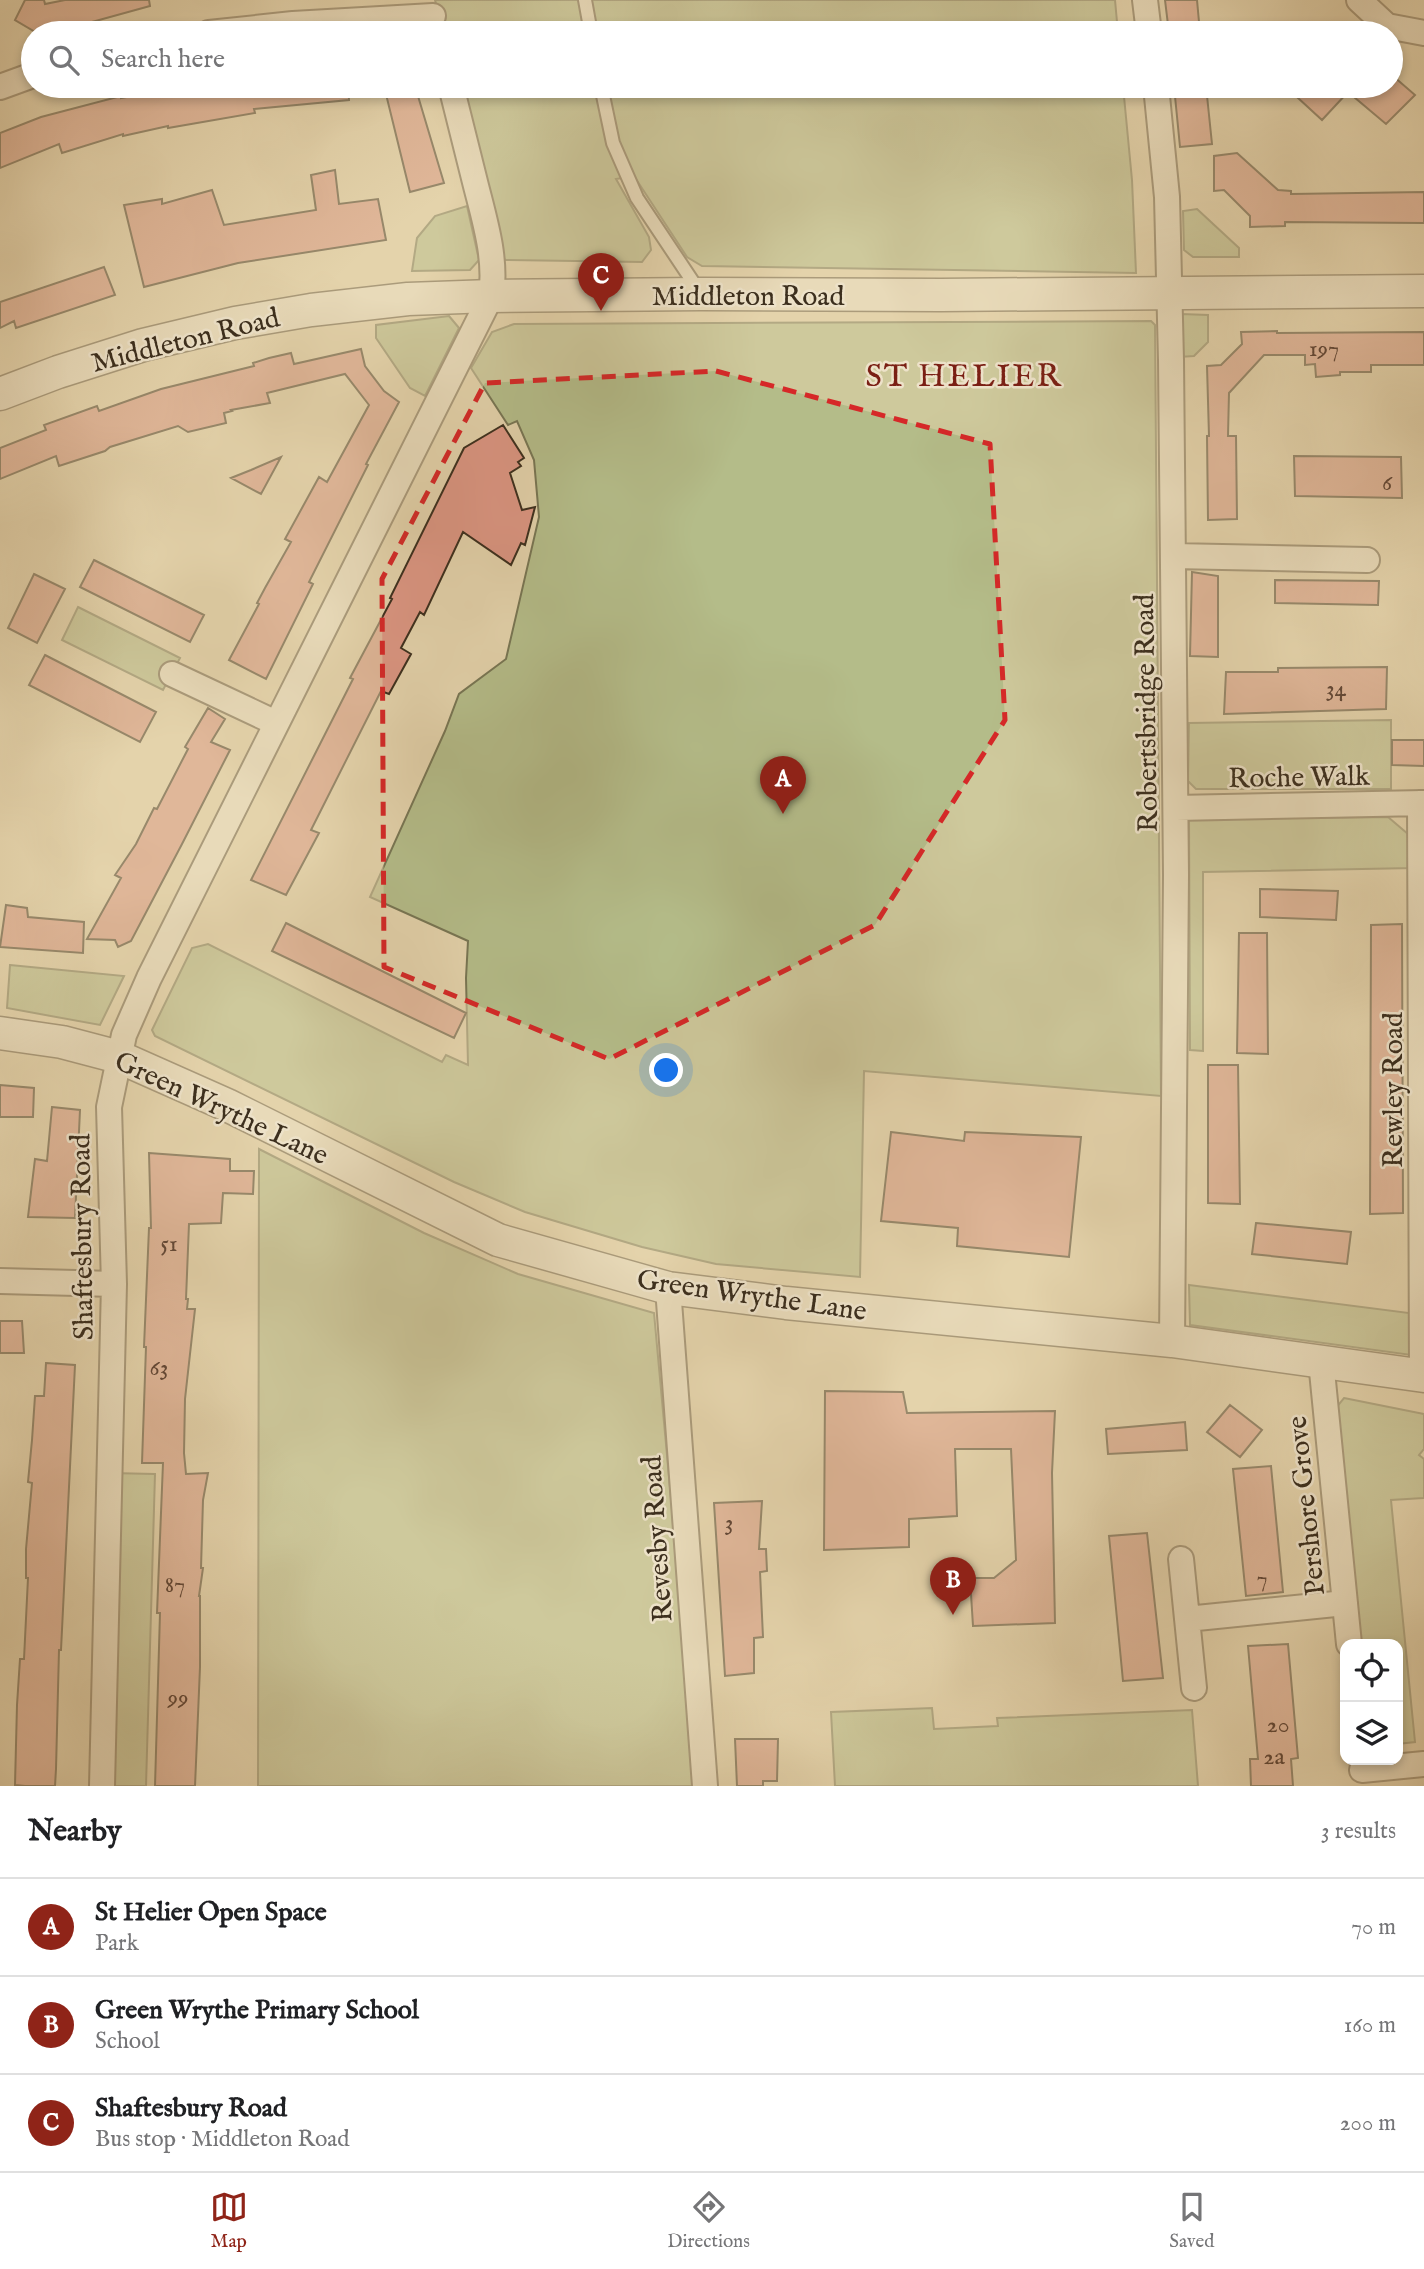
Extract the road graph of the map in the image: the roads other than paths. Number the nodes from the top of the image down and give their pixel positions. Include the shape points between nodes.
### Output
1 (585, 0) edge
2 (1145, 0) edge
3 (1359, 0) edge
4 (433, 16) edge
5 (346, 21) edge
6 (589, 21) edge
7 (1148, 21) edge
8 (1382, 21) edge
9 (1403, 29) edge
10 (1424, 33) edge
11 (21, 79) edge
12 (0, 87) edge
13 (454, 98) edge
14 (604, 98) edge
15 (1157, 98) edge
16 (1424, 291) edge
17 (1170, 293) junction
18 (701, 294) junction
19 (491, 296) junction
20 (0, 394) edge
21 (1173, 556) junction
22 (1367, 561) dead end
23 (172, 674) dead end
24 (276, 723) junction
25 (1422, 803) edge
26 (1175, 808) junction
27 (0, 1033) edge
28 (119, 1057) junction
29 (0, 1281) edge
30 (114, 1284) junction
31 (668, 1288) junction
32 (1172, 1341) junction
33 (1321, 1361) junction
34 (1423, 1376) edge
35 (1181, 1559) dead end
36 (1345, 1603) junction
37 (1187, 1619) junction
38 (1349, 1639) edge
39 (1194, 1688) dead end
40 (1424, 1764) edge
41 (1362, 1772) edge
42 (102, 1786) edge
43 (705, 1786) edge

1 - 6 lane
2 - 7 street
3 - 8 street
4 - 5 street
9 - 10 street
11 - 12 street
13 - 19 street via 492,261
14 - 18 lane via 613,143 638,198
15 - 17 street, Robertsbridge Road
16 - 17 street, Middleton Road
17 - 18 street, Middleton Road
17 - 21 street, Robertsbridge Road
18 - 19 street, Middleton Road
19 - 20 street, Middleton Road via 382,301 235,323 143,345
19 - 24 street, Shaftesbury Road
21 - 22 street
21 - 26 street, Robertsbridge Road
23 - 24 street
24 - 28 street, Shaftesbury Road via 149,978
25 - 26 street, Roche Walk
25 - 34 street, Rewley Road
26 - 32 street, Robertsbridge Road
27 - 28 street, Green Wrythe Lane
28 - 30 street, Shaftesbury Road via 109,1107
28 - 31 street, Green Wrythe Lane via 227,1105 498,1240
29 - 30 street
30 - 42 street, Shaftesbury Road
31 - 32 street, Green Wrythe Lane
31 - 43 street, Revesby Road
32 - 33 street, Green Wrythe Lane
33 - 34 street, Green Wrythe Lane
33 - 36 street, Pershore Grove
35 - 37 street
36 - 37 street
36 - 38 street, Pershore Grove
37 - 39 street
40 - 41 street

